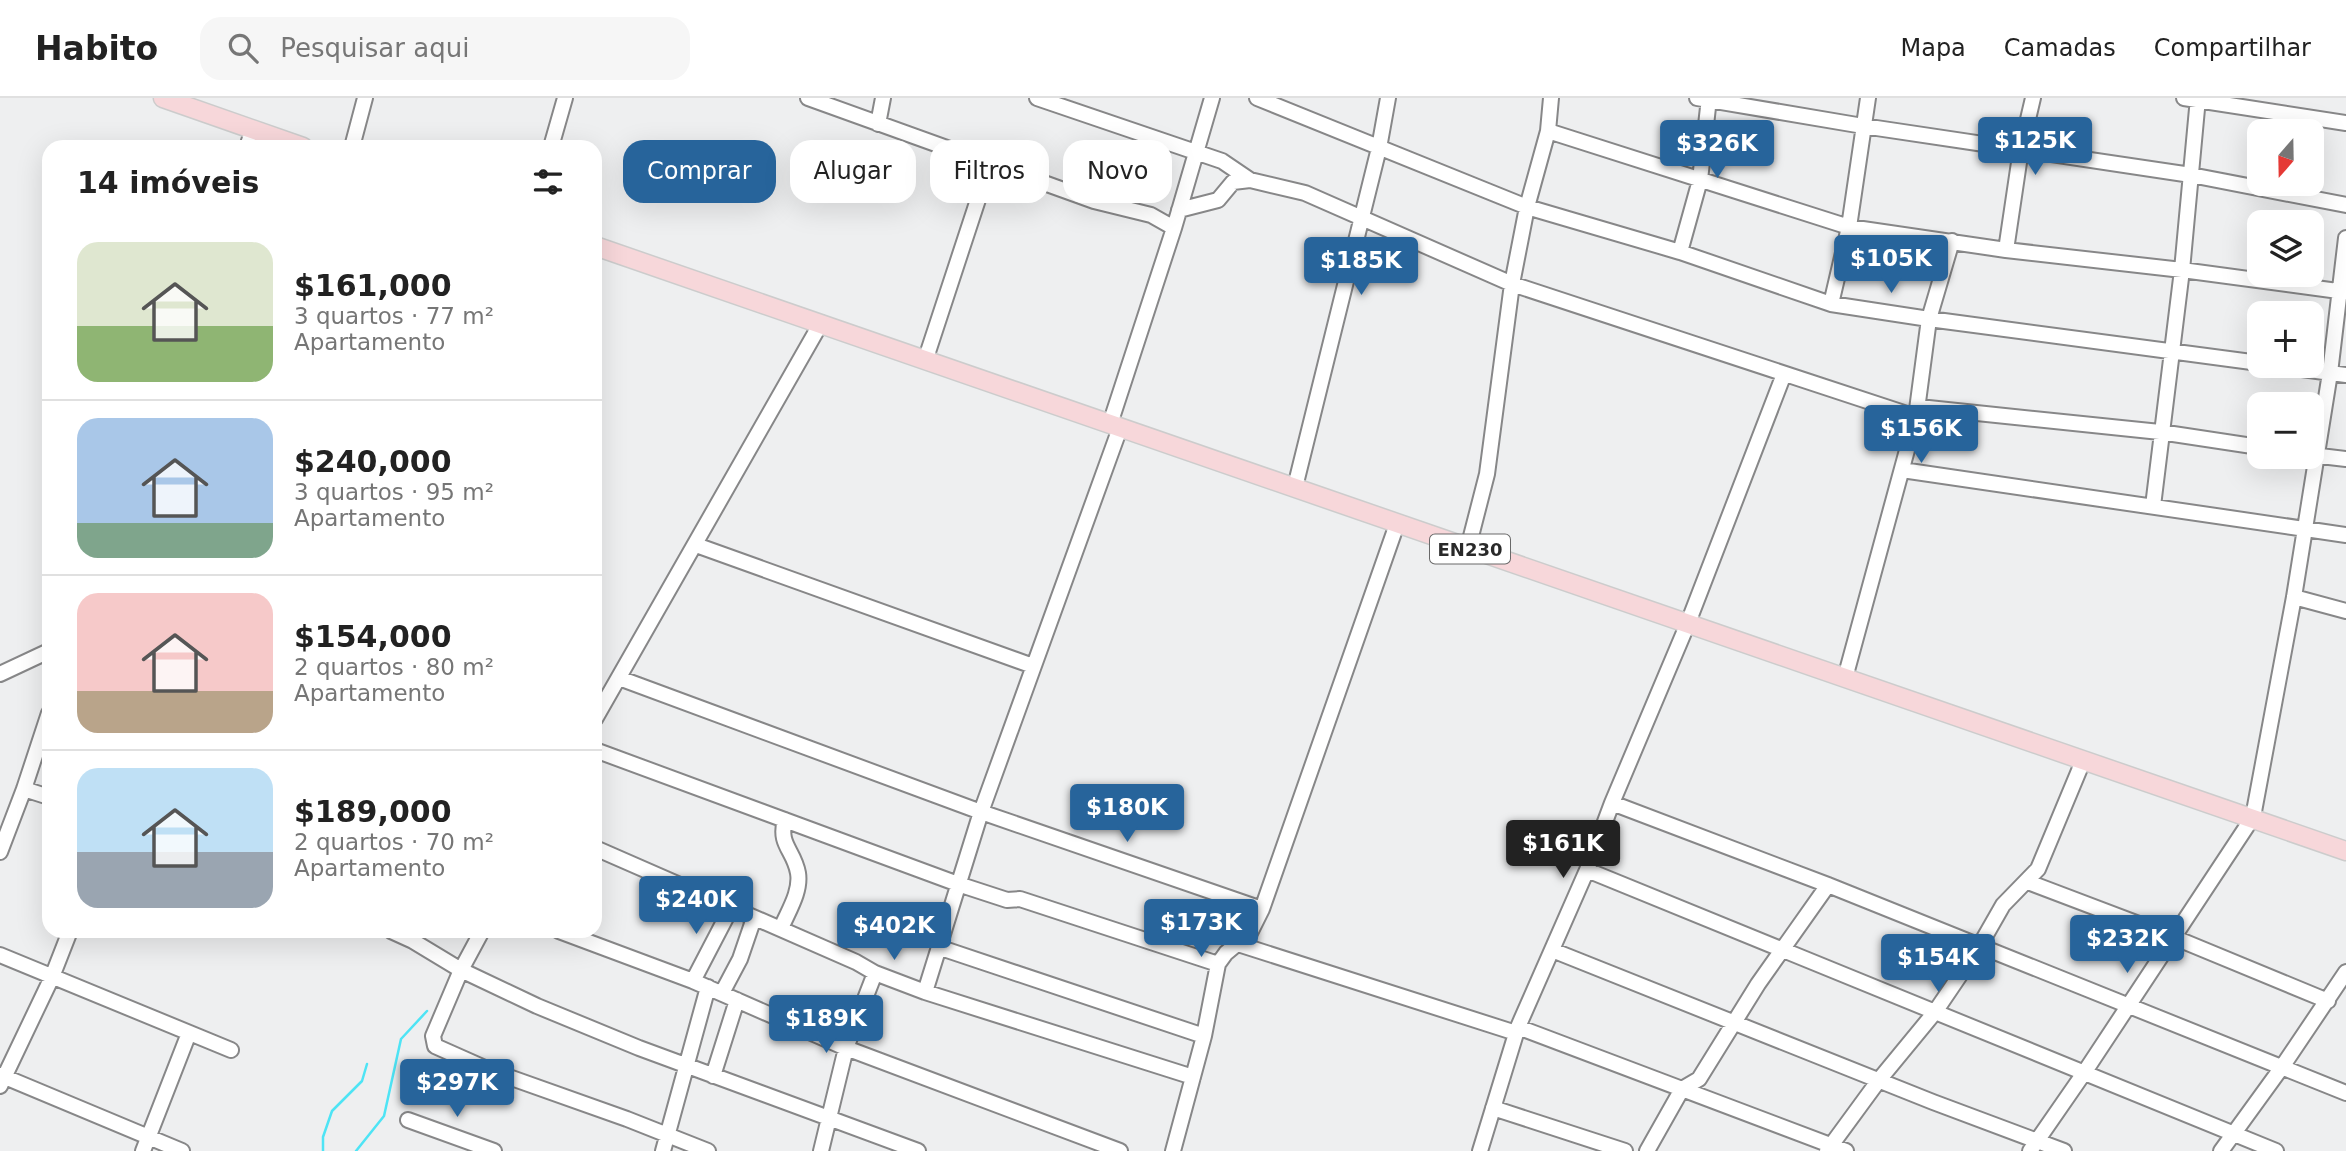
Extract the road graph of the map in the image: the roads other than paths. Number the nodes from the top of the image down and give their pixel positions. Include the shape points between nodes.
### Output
1 (164, 98) edge
2 (365, 98) edge
3 (565, 98) edge
4 (808, 98) edge
5 (883, 98) edge
6 (1037, 98) edge
7 (1212, 98) edge
8 (1256, 98) edge
9 (1388, 98) edge
10 (1551, 98) edge
11 (1868, 98) edge
12 (2033, 98) edge
13 (1705, 99) edge
14 (2193, 99) edge
15 (2346, 123) edge
16 (878, 124) junction
17 (1863, 126) junction
18 (253, 130) junction
19 (1548, 131) junction
20 (249, 140) edge
21 (282, 140) edge
22 (354, 140) edge
23 (553, 140) edge
24 (930, 142) edge
25 (1379, 148) junction
26 (2021, 149) junction
27 (1196, 151) junction
28 (2191, 175) junction
29 (1250, 180) junction
30 (1700, 180) junction
31 (1049, 185) edge
32 (977, 203) edge
33 (2346, 205) edge
34 (1527, 208) junction
35 (1179, 210) junction
36 (1362, 218) junction
37 (1849, 227) junction
38 (1174, 228) junction
39 (2346, 238) edge
40 (1952, 241) junction
41 (602, 248) edge
42 (2006, 250) junction
43 (1680, 252) junction
44 (2182, 270) junction
45 (1512, 284) junction
46 (2343, 292) edge
47 (1832, 304) junction
48 (1929, 319) junction
49 (821, 323) junction
50 (2171, 349) junction
51 (926, 358) junction
52 (2247, 361) edge
53 (2324, 372) edge
54 (2330, 373) junction
55 (1784, 374) junction
56 (2346, 375) edge
57 (2324, 404) edge
58 (1917, 412) junction
59 (1115, 426) junction
60 (2160, 432) junction
61 (2247, 445) edge
62 (2324, 456) edge
63 (2346, 459) edge
64 (2312, 469) edge
65 (1902, 470) junction
66 (1295, 487) junction
67 (2152, 506) junction
68 (1397, 524) junction
69 (2304, 528) junction
70 (2346, 535) edge
71 (696, 545) junction
72 (1468, 548) junction
73 (2294, 597) junction
74 (2346, 611) edge
75 (1688, 623) junction
76 (42, 654) edge
77 (1033, 666) junction
78 (0, 674) edge
79 (619, 678) junction
80 (1845, 678) junction
81 (602, 699) edge
82 (42, 734) edge
83 (602, 753) edge
84 (2083, 761) junction
85 (24, 789) junction
86 (42, 795) edge
87 (1612, 803) junction
88 (981, 812) junction
89 (2253, 817) junction
90 (785, 820) junction
91 (602, 851) edge
92 (2346, 851) edge
93 (0, 852) edge
94 (1587, 870) junction
95 (2028, 882) junction
96 (958, 884) junction
97 (1828, 885) junction
98 (731, 908) junction
99 (1262, 909) junction
100 (754, 918) junction
101 (782, 926) dead end
102 (2173, 937) junction
103 (67, 938) edge
104 (406, 938) edge
105 (478, 938) edge
106 (578, 938) edge
107 (1238, 944) junction
108 (938, 947) junction
109 (1979, 947) junction
110 (1783, 949) junction
111 (1552, 950) junction
112 (0, 955) edge
113 (1218, 964) junction
114 (461, 970) junction
115 (2346, 972) edge
116 (875, 973) junction
117 (52, 977) junction
118 (693, 981) junction
119 (715, 990) junction
120 (925, 992) junction
121 (737, 1000) junction
122 (2328, 1001) junction
123 (2129, 1004) junction
124 (1936, 1012) junction
125 (1732, 1023) junction
126 (1517, 1030) junction
127 (189, 1033) junction
128 (1204, 1036) junction
129 (846, 1048) junction
130 (231, 1050) dead end
131 (685, 1066) junction
132 (2282, 1067) junction
133 (2084, 1073) junction
134 (713, 1076) junction
135 (1193, 1077) junction
136 (1, 1079) edge
137 (1879, 1080) junction
138 (1682, 1089) junction
139 (2346, 1093) edge
140 (1493, 1108) junction
141 (828, 1117) junction
142 (408, 1120) dead end
143 (667, 1134) junction
144 (2235, 1134) junction
145 (146, 1144) edge
146 (2033, 1146) edge
147 (1829, 1148) edge
148 (182, 1151) edge
149 (494, 1151) edge
150 (663, 1151) edge
151 (708, 1151) edge
152 (821, 1151) edge
153 (918, 1151) edge
154 (1120, 1151) edge
155 (1174, 1151) edge
156 (1480, 1151) edge
157 (1625, 1151) edge
158 (1647, 1151) edge
159 (1846, 1151) edge
160 (2064, 1151) edge
161 (2221, 1151) edge
162 (2276, 1151) edge

1 - 18 main road
2 - 22 street
3 - 23 street
4 - 16 street
5 - 16 street
6 - 27 street
7 - 27 street
8 - 25 street
9 - 25 street
10 - 19 street
11 - 17 street
12 - 26 street
13 - 17 street
13 - 30 street
14 - 15 street
14 - 28 street
16 - 24 street
17 - 26 street
17 - 37 street
18 - 20 street
18 - 21 main road
19 - 30 street
19 - 34 street
25 - 34 street
25 - 36 street
26 - 28 street
26 - 42 street
27 - 29 street
27 - 35 street
28 - 33 street
28 - 44 street
29 - 35 street via 1233,182 1218,200
29 - 36 street via 1305,193
30 - 37 street
30 - 43 street
31 - 38 street via 1152,215
32 - 51 street
34 - 43 street
34 - 45 street
35 - 38 street
36 - 45 street
36 - 66 street
37 - 40 street
37 - 47 street
38 - 59 street
39 - 46 street
40 - 42 street
40 - 48 street
41 - 49 main road, EN230
42 - 44 street
43 - 47 street
44 - 46 street
44 - 50 street
45 - 55 street
45 - 72 street via 1487,474
46 - 54 street
47 - 48 street
48 - 50 street
48 - 58 street
49 - 51 main road, EN230
49 - 71 street
50 - 52 street
50 - 60 street
51 - 59 main road, EN230
53 - 54 street
54 - 56 street
54 - 57 street
55 - 58 street
55 - 75 street
58 - 60 street
58 - 65 street
59 - 66 main road, EN230
59 - 77 street
60 - 61 street
60 - 67 street
62 - 63 street
64 - 69 street
65 - 67 street
65 - 80 street
66 - 68 main road, EN230
67 - 69 street
68 - 72 main road, EN230
68 - 99 street
69 - 70 street
69 - 73 street
71 - 77 street
71 - 79 street
72 - 75 main road, EN230
73 - 74 street
73 - 89 street
75 - 80 main road, EN230
75 - 87 street
76 - 78 street
77 - 88 street
79 - 81 street
79 - 88 street
80 - 84 main road, EN230
82 - 85 street
83 - 90 street
84 - 89 main road, EN230
84 - 95 street via 2038,869
85 - 86 street
85 - 93 street
87 - 94 street
87 - 97 street
88 - 96 street
88 - 99 street
89 - 92 main road, EN230
89 - 102 street
90 - 96 street
90 - 101 street via 781,835 798,872 798,889
91 - 98 street
94 - 110 street
94 - 111 street
95 - 102 street
95 - 109 street via 2003,905
96 - 108 street
96 - 113 street via 1007,900 1020,899
97 - 109 street
97 - 110 street
98 - 100 street
98 - 118 street
99 - 107 street via 1250,933
100 - 116 street
100 - 119 street via 740,959
102 - 122 street
102 - 123 street
103 - 117 street
104 - 114 street
105 - 114 street
106 - 118 street
107 - 113 street
107 - 126 street
108 - 120 street
108 - 128 street
109 - 123 street
109 - 124 street
110 - 124 street
110 - 125 street
111 - 125 street
111 - 126 street
112 - 117 street
113 - 128 street
114 - 131 street
114 - 143 street via 433,1036 435,1046
115 - 122 street
116 - 120 street
116 - 129 street
117 - 127 street
117 - 136 street
118 - 119 street
119 - 121 street
119 - 131 street
120 - 135 street
121 - 129 street
121 - 134 street
122 - 132 street
123 - 132 street
123 - 133 street
124 - 133 street
124 - 137 street
125 - 137 street
125 - 138 street via 1699,1079
126 - 138 street
126 - 140 street
127 - 130 street
127 - 145 street
128 - 135 street
129 - 141 street
129 - 154 street
131 - 134 street
131 - 143 street
132 - 139 street
132 - 144 street
133 - 144 street
133 - 146 street
134 - 141 street
135 - 155 street
136 - 145 street
137 - 146 street
137 - 147 street
138 - 147 street
138 - 158 street
140 - 156 street
140 - 157 street
141 - 152 street
141 - 153 street
142 - 149 street
143 - 150 street
143 - 151 street
144 - 161 street
144 - 162 street
145 - 148 street
146 - 160 street
147 - 159 street

